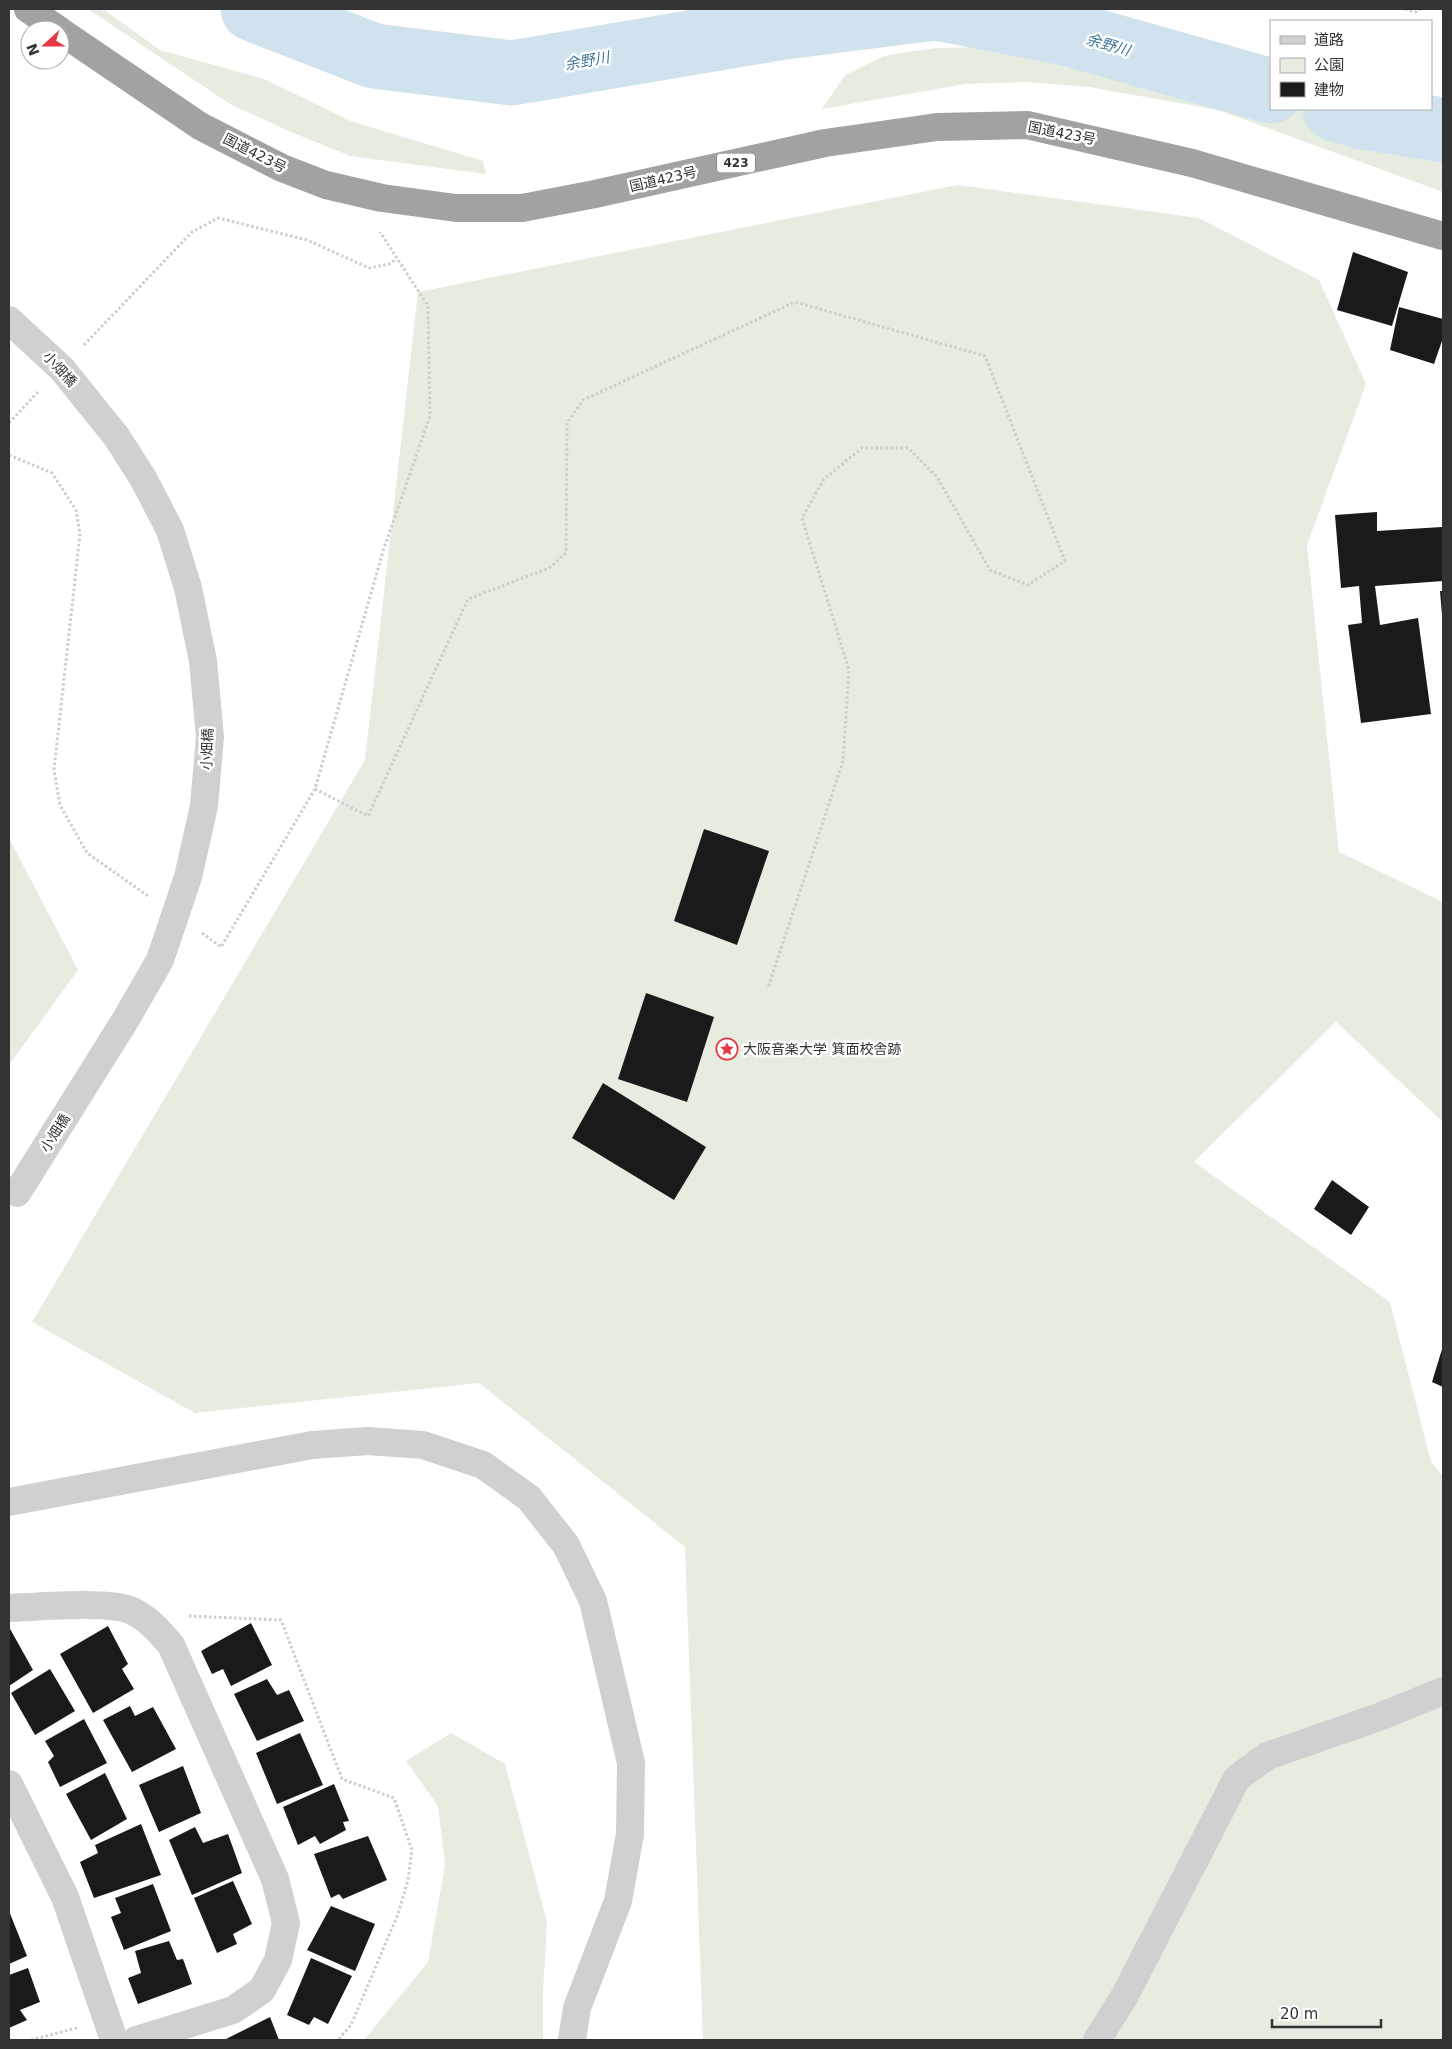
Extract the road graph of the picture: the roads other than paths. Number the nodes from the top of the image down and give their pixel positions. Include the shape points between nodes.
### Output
1 (28, 9) edge
2 (45, 20) edge
3 (70, 37) edge
4 (1443, 236) edge
5 (9, 320) edge
6 (13, 1199) edge
7 (9, 1502) edge
8 (9, 1608) edge
9 (1443, 1691) edge
10 (9, 1784) edge
11 (110, 2030) edge
12 (136, 2040) edge
13 (572, 2040) edge
14 (1097, 2040) edge

1 - 2 highway, 国道423号 / 423
3 - 4 highway, 国道423号 / 423 via 200,126 282,168 326,184 382,198 456,208 522,208 825,143 937,127 1027,125 1192,163
5 - 6 street, 小畑橋, bridge via 62,369 116,436 170,530 188,588 203,661 210,737 204,806 188,877 160,960
7 - 13 street via 312,1445 368,1441 423,1445 483,1465 529,1498 566,1545 593,1602 631,1764 630,1834 618,1901 577,2008
8 - 12 street via 105,1606 130,1610 156,1627 171,1645 275,1879 286,1923 278,1960 262,1990 233,2010
9 - 14 street via 1267,1756 1237,1778 1124,1996
10 - 11 street via 65,1897

